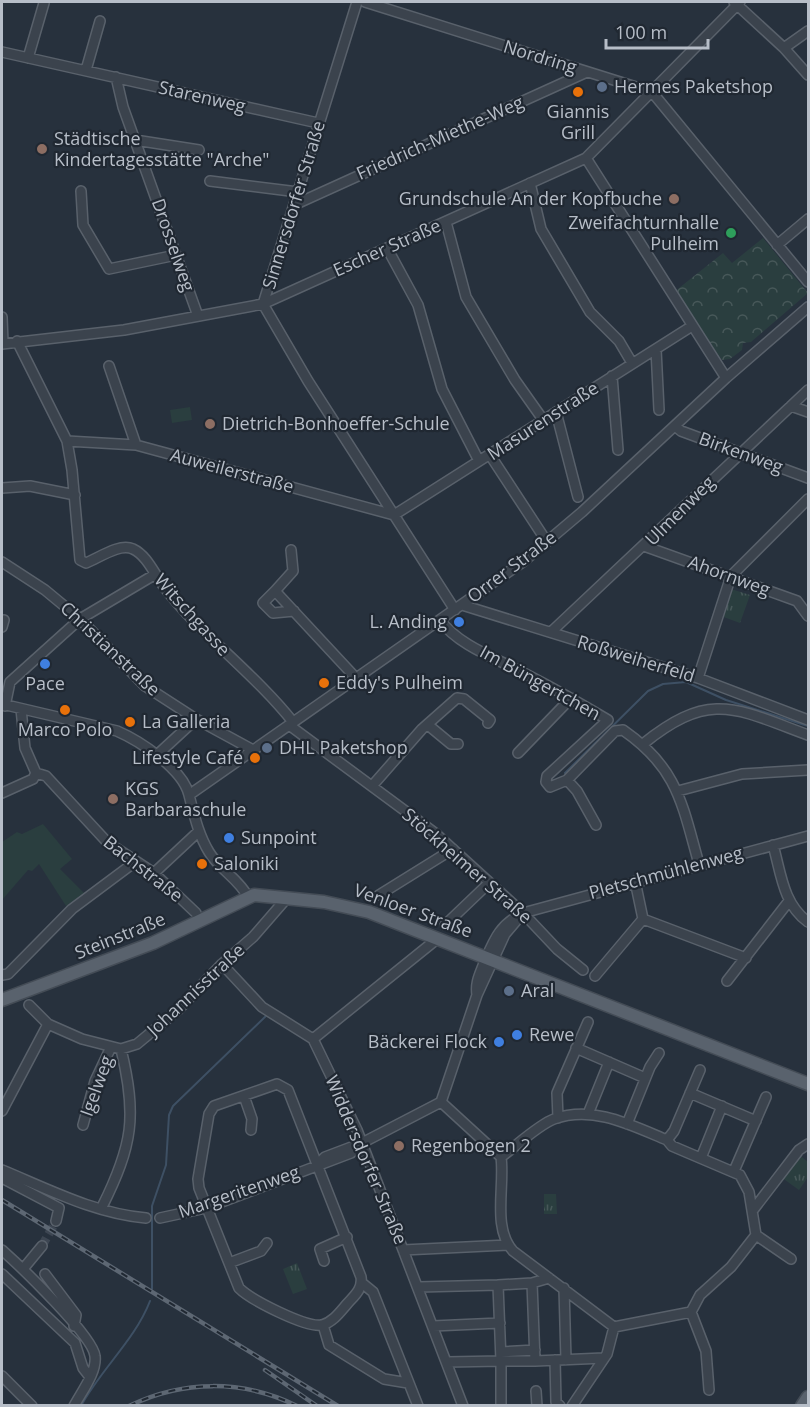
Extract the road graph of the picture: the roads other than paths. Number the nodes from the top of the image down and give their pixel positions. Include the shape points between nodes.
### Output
1 (357, 2) edge
2 (365, 2) edge
3 (737, 2) edge
4 (44, 3) dead end
5 (100, 21) dead end
6 (808, 32) edge
7 (784, 48) junction
8 (2, 52) edge
9 (28, 58) junction
10 (86, 70) junction
11 (587, 72) junction
12 (808, 75) edge
13 (116, 77) junction
14 (652, 92) junction
15 (318, 123) junction
16 (135, 140) junction
17 (199, 150) dead end
18 (586, 158) junction
19 (210, 181) dead end
20 (530, 183) junction
21 (81, 191) dead end
22 (297, 192) junction
23 (294, 205) junction
24 (808, 219) edge
25 (446, 222) junction
26 (777, 245) junction
27 (387, 248) junction
28 (176, 255) junction
29 (808, 282) edge
30 (263, 304) junction
31 (808, 307) edge
32 (198, 316) junction
33 (2, 317) edge
34 (692, 326) junction
35 (17, 341) junction
36 (2, 343) edge
37 (656, 349) junction
38 (632, 363) junction
39 (109, 366) dead end
40 (612, 376) junction
41 (726, 378) junction
42 (808, 390) edge
43 (791, 406) junction
44 (658, 410) dead end
45 (556, 412) junction
46 (808, 412) edge
47 (544, 420) junction
48 (675, 426) junction
49 (67, 441) junction
50 (136, 445) junction
51 (618, 450) dead end
52 (738, 453) junction
53 (489, 454) junction
54 (479, 461) junction
55 (808, 478) edge
56 (2, 488) edge
57 (75, 495) junction
58 (578, 497) dead end
59 (808, 499) edge
60 (394, 515) junction
61 (547, 542) junction
62 (644, 546) junction
63 (291, 550) dead end
64 (2, 562) edge
65 (154, 575) junction
66 (731, 576) junction
67 (275, 591) junction
68 (458, 608) junction
69 (294, 611) junction
70 (808, 615) edge
71 (80, 619) junction
72 (440, 620) junction
73 (551, 632) junction
74 (355, 677) junction
75 (698, 678) junction
76 (571, 698) junction
77 (3, 705) edge
78 (21, 709) junction
79 (196, 719) junction
80 (808, 720) edge
81 (291, 723) junction
82 (488, 723) dead end
83 (428, 724) junction
84 (808, 735) edge
85 (458, 744) dead end
86 (643, 744) junction
87 (253, 750) junction
88 (518, 753) dead end
89 (157, 755) junction
90 (808, 770) edge
91 (36, 773) junction
92 (567, 780) junction
93 (372, 786) junction
94 (678, 791) junction
95 (2, 793) edge
96 (189, 795) junction
97 (596, 825) dead end
98 (199, 831) junction
99 (808, 836) edge
100 (774, 845) junction
101 (453, 849) junction
102 (135, 862) junction
103 (699, 864) junction
104 (154, 873) junction
105 (635, 881) junction
106 (489, 883) junction
107 (379, 895) dead end
108 (248, 897) junction
109 (286, 899) junction
110 (789, 901) junction
111 (196, 913) dead end
112 (523, 913) junction
113 (643, 919) junction
114 (808, 922) edge
115 (445, 925) dead end
116 (437, 939) junction
117 (490, 958) junction
118 (746, 958) junction
119 (222, 964) junction
120 (583, 970) dead end
121 (5, 974) edge
122 (595, 976) dead end
123 (727, 981) dead end
124 (2, 1000) edge
125 (29, 1005) dead end
126 (588, 1022) dead end
127 (48, 1024) junction
128 (313, 1039) junction
129 (116, 1048) junction
130 (576, 1048) junction
131 (659, 1053) dead end
132 (609, 1062) junction
133 (700, 1070) dead end
134 (645, 1078) junction
135 (808, 1084) edge
136 (690, 1093) junction
137 (244, 1096) junction
138 (766, 1097) dead end
139 (441, 1102) junction
140 (722, 1106) junction
141 (2, 1111) edge
142 (588, 1114) junction
143 (558, 1118) junction
144 (756, 1121) junction
145 (627, 1124) junction
146 (82, 1125) dead end
147 (251, 1130) dead end
148 (667, 1140) junction
149 (362, 1143) junction
150 (808, 1144) edge
151 (501, 1157) junction
152 (701, 1158) junction
153 (318, 1164) junction
154 (2, 1170) edge
155 (734, 1171) junction
156 (2, 1178) edge
157 (102, 1207) junction
158 (206, 1208) junction
159 (753, 1210) junction
160 (146, 1218) dead end
161 (160, 1218) dead end
162 (56, 1221) dead end
163 (756, 1235) junction
164 (347, 1237) junction
165 (267, 1243) dead end
166 (508, 1245) junction
167 (42, 1246) tunnel mouth
168 (2, 1250) edge
169 (403, 1250) junction
170 (791, 1259) dead end
171 (324, 1261) dead end
172 (229, 1263) junction
173 (23, 1269) junction
174 (2, 1274) edge
175 (45, 1274) dead end
176 (549, 1278) junction
177 (532, 1282) junction
178 (362, 1283) junction
179 (498, 1285) junction
180 (419, 1287) junction
181 (564, 1288) junction
182 (691, 1312) junction
183 (500, 1323) junction
184 (323, 1325) junction
185 (74, 1326) junction
186 (433, 1326) junction
187 (614, 1327) junction
188 (535, 1350) junction
189 (501, 1356) junction
190 (604, 1358) junction
191 (555, 1360) junction
192 (566, 1360) junction
193 (535, 1361) junction
194 (447, 1362) junction
195 (2, 1376) edge
196 (90, 1377) junction
197 (408, 1383) junction
198 (709, 1390) dead end
199 (536, 1391) dead end
200 (458, 1394) junction
201 (808, 1397) edge
202 (575, 1404) edge
203 (32, 1406) edge
204 (74, 1406) edge
205 (418, 1406) edge
206 (458, 1406) edge
207 (464, 1406) edge
208 (501, 1406) edge
209 (537, 1406) edge
210 (560, 1406) edge
211 (802, 1406) edge

1 - 15 street, Sinnersdorfer Straße
2 - 11 street, Nordring
3 - 7 street
3 - 14 street, Escher Straße
4 - 9 street
5 - 10 street
6 - 7 street
7 - 12 street
8 - 9 street, Starenweg
9 - 10 street, Starenweg
10 - 13 street, Starenweg
11 - 14 street, Nordring
11 - 23 street, Friedrich-Miethe-Weg
13 - 15 street, Starenweg
13 - 16 street, Drosselweg
14 - 18 street, Escher Straße
14 - 26 street
15 - 22 street, Sinnersdorfer Straße
16 - 17 street
16 - 28 street, Drosselweg
18 - 20 street, Escher Straße
18 - 34 street
19 - 22 street
20 - 25 street, Escher Straße
20 - 38 street via 541,229 590,312 619,341
21 - 28 street via 83,225 109,269
22 - 23 street, Sinnersdorfer Straße
23 - 30 street, Sinnersdorfer Straße
24 - 26 street
25 - 27 street, Escher Straße
25 - 47 street via 466,297 515,380
26 - 29 street
27 - 30 street, Escher Straße
27 - 54 street via 418,305 442,389
28 - 32 street, Drosselweg
30 - 32 street, Escher Straße
30 - 60 street, Sinnersdorfer Straße
31 - 41 street, Orrer Straße
32 - 35 street, Escher Straße via 84,336
33 - 36 street
34 - 37 street, Masurenstraße
34 - 41 street
35 - 36 street, Escher Straße
35 - 49 street
37 - 38 street, Masurenstraße
37 - 44 street
38 - 40 street, Masurenstraße
39 - 50 street
40 - 45 street, Masurenstraße
40 - 51 street
41 - 48 street, Orrer Straße
42 - 43 street, Ulmenweg
43 - 46 street
43 - 52 street, Ulmenweg
45 - 47 street, Masurenstraße
45 - 58 street
47 - 53 street, Masurenstraße
48 - 52 street, Birkenweg
48 - 61 street, Orrer Straße
49 - 50 street, Auweilerstraße
49 - 57 street
50 - 60 street, Auweilerstraße
52 - 55 street, Birkenweg
52 - 62 street, Ulmenweg
53 - 54 street, Masurenstraße
53 - 61 street
54 - 60 street, Masurenstraße
56 - 57 street via 30,486
57 - 65 street, Witschgasse via 80,560 86,563 129,548 149,563
59 - 66 street
60 - 68 street, Sinnersdorfer Straße
61 - 68 street, Orrer Straße
62 - 66 street, Ahornweg
62 - 73 street, Ulmenweg
63 - 67 street via 293,571
64 - 71 street, Christianstraße
65 - 71 street
65 - 81 street, Witschgasse via 216,645 257,681
66 - 70 street, Ahornweg via 797,601
66 - 75 street
67 - 69 street
67 - 69 street via 263,603 273,614
68 - 72 street, Orrer Straße
68 - 73 street, Roßweiherfeld
69 - 74 street
71 - 77 street via 9,682
71 - 79 street, Christianstraße via 146,686
72 - 74 street, Orrer Straße
72 - 76 street, Im Büngertchen via 448,631
73 - 75 street, Roßweiherfeld
74 - 81 street, Orrer Straße
75 - 80 street, Roßweiherfeld
76 - 88 street
76 - 92 street, Im Büngertchen via 608,720 547,776 546,782 550,787
77 - 78 street
78 - 89 street via 117,731
78 - 91 street via 25,747
79 - 87 street, Christianstraße
79 - 89 street
81 - 87 street, Orrer Straße
81 - 93 street, Stöckheimer Straße
82 - 83 street via 490,720 464,699 457,698
83 - 85 street via 451,744
83 - 93 street
84 - 86 street via 736,708 683,716
86 - 92 street, Im Büngertchen via 623,730 615,731
86 - 94 street, Im Büngertchen via 662,763
87 - 96 street, Orrer Straße
89 - 96 street
90 - 94 street via 742,774
91 - 95 street via 33,779
91 - 102 street, Bachstraße via 46,776 106,842
92 - 97 street
93 - 101 street, Stöckheimer Straße
94 - 103 street, Im Büngertchen
96 - 98 street
98 - 104 street
98 - 108 street via 216,862 243,887
99 - 100 street, Pletschmühlenweg
100 - 103 street, Pletschmühlenweg
100 - 110 street
101 - 106 street, Stöckheimer Straße
101 - 107 street
102 - 104 street, Bachstraße
102 - 121 street via 72,909
103 - 105 street, Pletschmühlenweg
104 - 111 street, Bachstraße
105 - 112 street, Pletschmühlenweg
105 - 113 street
106 - 112 street, Stöckheimer Straße
106 - 115 street
108 - 109 main road, Venloer Straße
108 - 124 main road, Steinstraße via 153,944
109 - 116 main road, Venloer Straße via 345,905
109 - 119 street, Johannisstraße via 253,937
110 - 114 street
110 - 118 street
112 - 117 street
112 - 120 street, Stöckheimer Straße via 556,949
113 - 118 street
113 - 122 street
116 - 117 main road, Venloer Straße
116 - 128 street
117 - 135 main road, Venloer Straße
117 - 139 street
118 - 123 street
119 - 128 street via 262,1007
119 - 129 street, Johannisstraße via 158,1029 137,1044
125 - 127 street
126 - 130 street
127 - 129 street via 82,1040
127 - 141 street
128 - 149 street, Widdersdorfer Straße
129 - 146 street, Igelweg via 95,1081
129 - 157 street via 129,1082 132,1118 127,1149
130 - 132 street
130 - 143 street via 557,1093
131 - 134 street
132 - 134 street
132 - 142 street
133 - 136 street
134 - 145 street
136 - 140 street
136 - 148 street
137 - 147 street via 252,1119
137 - 153 street via 283,1085
137 - 158 street via 214,1106 209,1114 198,1179
138 - 144 street
139 - 149 street, Margeritenweg
139 - 151 street
140 - 144 street
140 - 152 street
142 - 143 street
142 - 145 street
143 - 151 street
144 - 155 street
145 - 148 street
148 - 152 street
149 - 153 street, Margeritenweg via 351,1153
149 - 169 street, Widdersdorfer Straße
150 - 159 street via 799,1149
151 - 166 street via 502,1214
152 - 155 street
153 - 158 street, Margeritenweg
153 - 164 street
154 - 157 street via 69,1198
155 - 159 street via 745,1182
156 - 162 street via 59,1208
157 - 160 street via 127,1217
158 - 161 street, Margeritenweg
158 - 172 street
159 - 163 street
163 - 170 street
163 - 182 street via 731,1267 700,1295
164 - 171 street via 320,1249
164 - 178 street
165 - 172 street via 261,1251
166 - 169 street
166 - 176 street
167 - 173 street
168 - 173 street
169 - 180 street, Widdersdorfer Straße
172 - 184 street via 239,1288 250,1297 310,1324
173 - 185 street
174 - 196 street via 75,1343
175 - 185 street via 76,1315
176 - 177 street
176 - 181 street
177 - 179 street
177 - 188 street
178 - 184 street via 359,1291
178 - 197 street via 373,1292
179 - 180 street
179 - 183 street
180 - 186 street, Widdersdorfer Straße
181 - 187 street
181 - 192 street
182 - 187 street
182 - 198 street via 706,1352
183 - 186 street
183 - 189 street
184 - 197 street via 329,1345 384,1379
185 - 196 street via 93,1346 95,1366
186 - 194 street, Widdersdorfer Straße
187 - 190 street via 611,1347
188 - 189 street
188 - 193 street
189 - 193 street
189 - 194 street
189 - 208 street
190 - 192 street
190 - 202 street
191 - 192 street
191 - 193 street
191 - 210 street via 556,1402
194 - 200 street, Widdersdorfer Straße
195 - 203 street
196 - 204 street
197 - 205 street
199 - 209 street
200 - 206 street, Widdersdorfer Straße
200 - 207 street, Widdersdorfer Straße
201 - 211 main road

